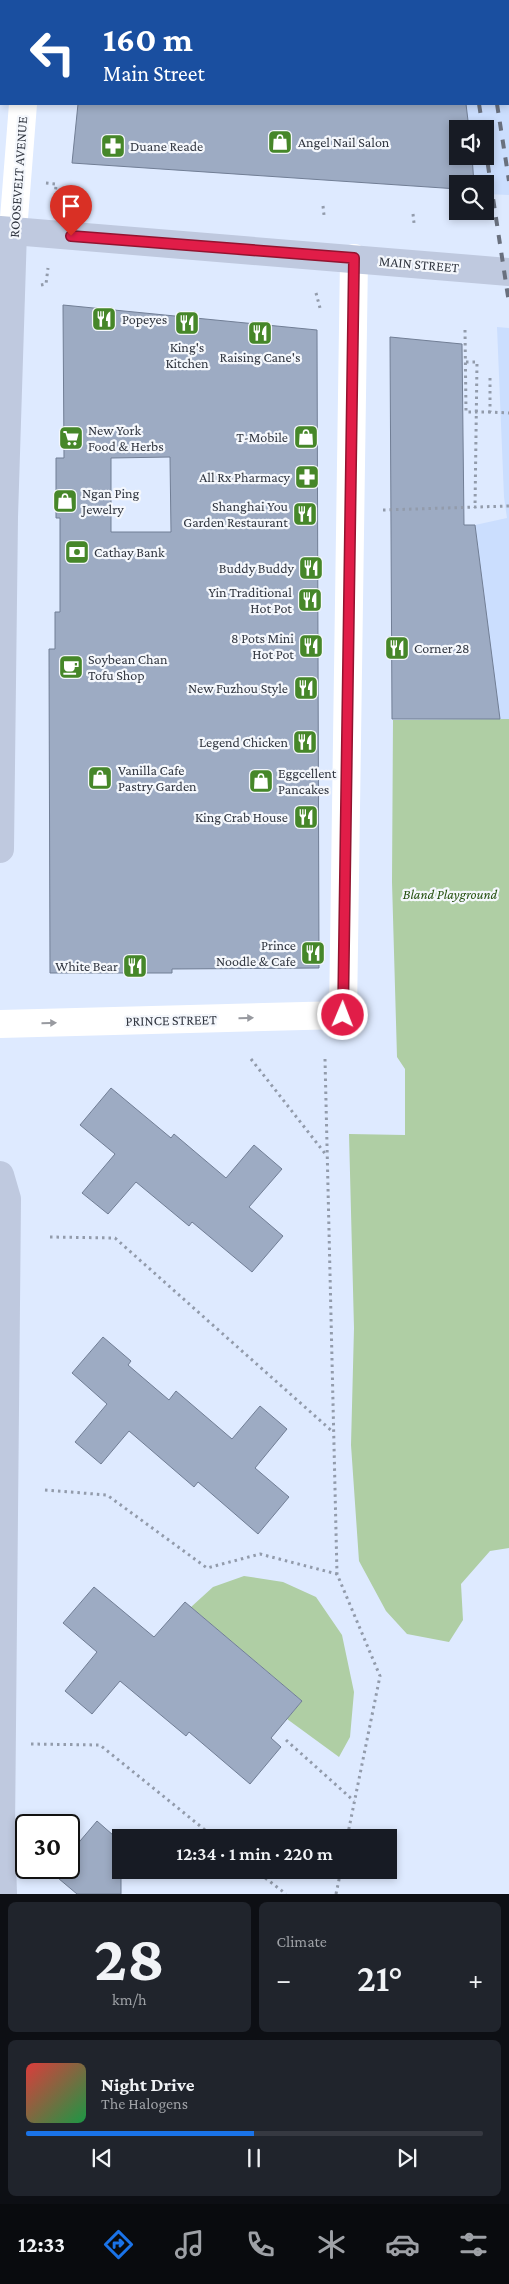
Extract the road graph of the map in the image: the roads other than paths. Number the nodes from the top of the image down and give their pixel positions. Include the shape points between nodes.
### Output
1 (23, 105) edge
2 (7, 231) edge
3 (354, 258) junction
4 (509, 272) edge
5 (0, 849) edge
6 (0, 1024) edge
7 (0, 1175) edge
8 (3, 1894) edge

1 - 2 street, ROOSEVELT AVENUE
2 - 3 main road, MAIN STREET
2 - 5 main road, ROOSEVELT AVENUE
3 - 4 main road, MAIN STREET
6 -> 3 street, PRINCE STREET via 343,1015
7 - 8 main road via 8,1199

